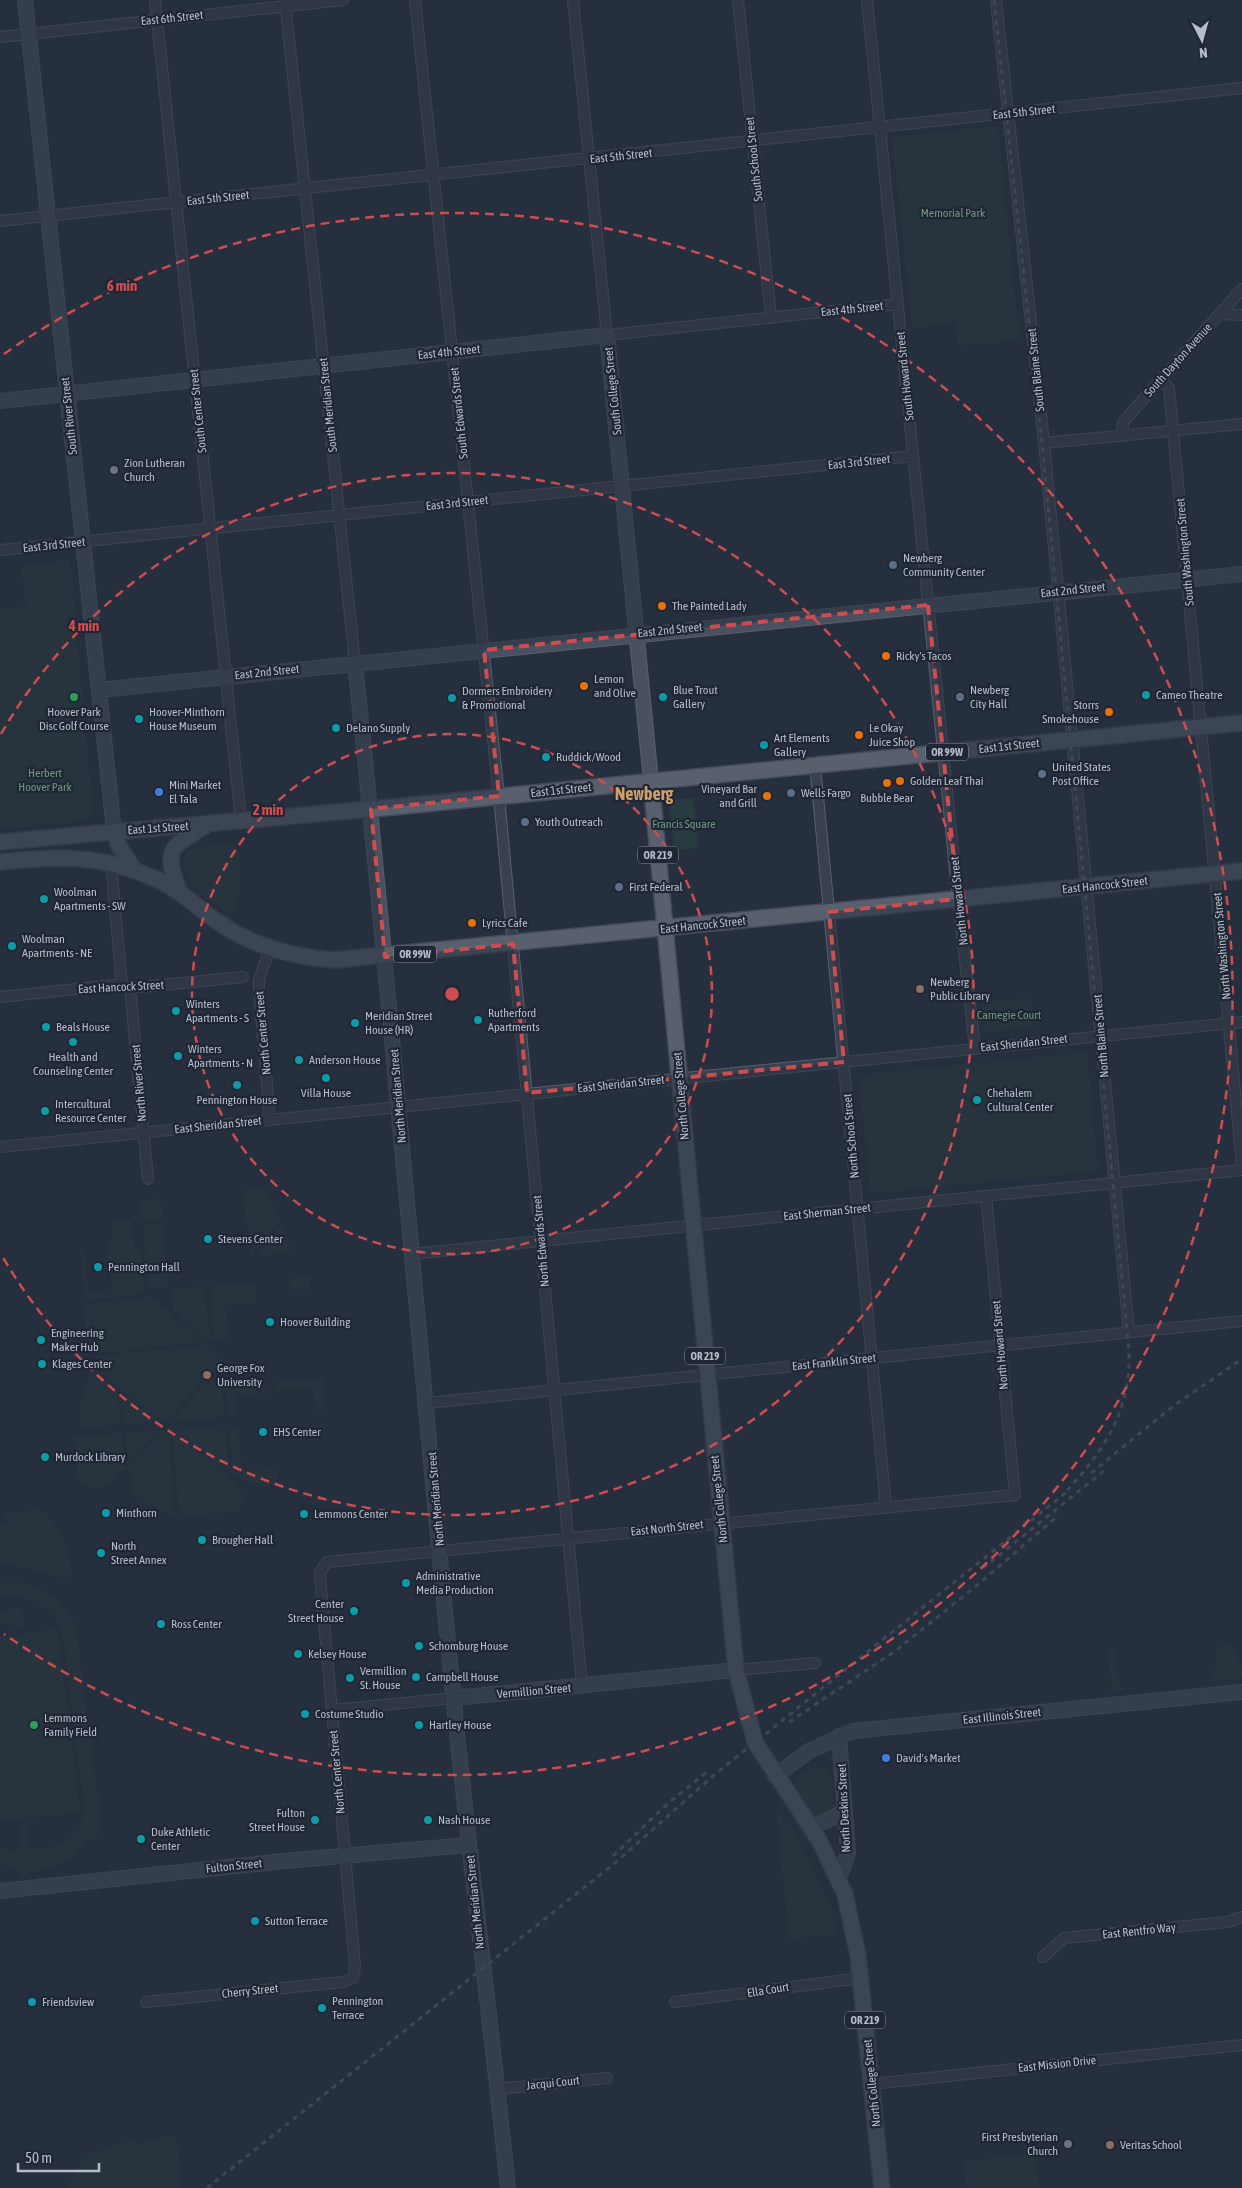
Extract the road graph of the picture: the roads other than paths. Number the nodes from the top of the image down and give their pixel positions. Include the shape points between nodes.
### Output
1 (25, 0) edge
2 (154, 0) edge
3 (343, 0) edge
4 (415, 0) edge
5 (573, 0) edge
6 (738, 0) edge
7 (867, 0) edge
8 (996, 0) edge
9 (285, 3) edge
10 (157, 20) junction
11 (29, 34) junction
12 (0, 37) edge
13 (1242, 88) edge
14 (1008, 113) junction
15 (880, 127) junction
16 (753, 142) junction
17 (590, 159) junction
18 (433, 175) junction
19 (305, 189) junction
20 (176, 202) junction
21 (48, 216) junction
22 (0, 221) edge
23 (1242, 289) edge
24 (898, 304) junction
25 (1220, 314) junction
26 (1242, 315) edge
27 (770, 318) junction
28 (607, 335) junction
29 (452, 352) junction
30 (324, 366) junction
31 (194, 380) junction
32 (1161, 380) junction
33 (66, 393) junction
34 (0, 400) edge
35 (1242, 424) edge
36 (1173, 430) junction
37 (1122, 435) junction
38 (1044, 442) junction
39 (913, 456) junction
40 (622, 486) junction
41 (468, 502) junction
42 (340, 515) junction
43 (210, 529) junction
44 (83, 542) junction
45 (0, 550) edge
46 (1242, 574) edge
47 (1187, 579) junction
48 (1059, 592) junction
49 (928, 604) junction
50 (638, 633) junction
51 (484, 650) junction
52 (355, 662) junction
53 (226, 676) junction
54 (99, 690) junction
55 (1242, 723) edge
56 (1201, 727) junction
57 (1072, 740) junction
58 (943, 753) junction
59 (815, 765) junction
60 (652, 781) junction
61 (499, 796) junction
62 (371, 809) junction
63 (241, 821) junction
64 (209, 824) junction
65 (114, 832) junction
66 (0, 842) edge
67 (44, 858) junction
68 (0, 862) edge
69 (111, 863) junction
70 (135, 870) junction
71 (1242, 871) edge
72 (1215, 874) junction
73 (1087, 886) junction
74 (180, 893) junction
75 (958, 900) junction
76 (829, 912) junction
77 (667, 929) junction
78 (513, 944) junction
79 (270, 949) junction
80 (385, 957) junction
81 (243, 977) dead end
82 (126, 987) junction
83 (0, 997) edge
84 (1242, 1022) edge
85 (1229, 1023) junction
86 (1101, 1036) junction
87 (975, 1048) junction
88 (844, 1062) junction
89 (680, 1078) junction
90 (527, 1094) junction
91 (398, 1106) junction
92 (270, 1119) junction
93 (143, 1132) junction
94 (0, 1147) edge
95 (1242, 1166) edge
96 (1242, 1170) edge
97 (148, 1179) dead end
98 (1115, 1183) junction
99 (986, 1196) junction
100 (858, 1209) junction
101 (694, 1225) junction
102 (541, 1241) junction
103 (412, 1254) junction
104 (1242, 1320) edge
105 (1129, 1332) junction
106 (1000, 1345) junction
107 (872, 1358) junction
108 (707, 1374) junction
109 (555, 1390) junction
110 (426, 1403) junction
111 (1015, 1495) joint
112 (886, 1507) junction
113 (721, 1522) junction
114 (568, 1537) junction
115 (440, 1550) junction
116 (323, 1567) joint
117 (815, 1662) dead end
118 (736, 1670) junction
119 (582, 1686) junction
120 (1242, 1692) edge
121 (454, 1698) junction
122 (332, 1710) junction
123 (839, 1736) junction
124 (775, 1776) junction
125 (845, 1809) junction
126 (810, 1827) junction
127 (468, 1845) junction
128 (345, 1856) junction
129 (839, 1879) junction
130 (0, 1891) edge
131 (1242, 1917) edge
132 (1043, 1957) dead end
133 (353, 1978) joint
134 (861, 1978) junction
135 (146, 2002) dead end
136 (675, 2002) dead end
137 (1242, 2045) edge
138 (607, 2078) dead end
139 (872, 2084) junction
140 (498, 2089) junction
141 (508, 2188) edge
142 (882, 2188) edge

1 - 11 street, South River Street
2 - 10 street, South Center Street
3 - 9 street, East 6th Street
4 - 18 street, South Edwards Street
5 - 17 street, South College Street
6 - 16 street, South School Street
7 - 15 street, South Howard Street
8 - 14 street, South Blaine Street
9 - 10 street, East 6th Street
9 - 19 street, South Meridian Street
10 - 11 street, East 6th Street
10 - 20 street, South Center Street
11 - 12 street, East 6th Street
11 - 21 street, South River Street
13 - 14 street, East 5th Street
14 - 15 street, East 5th Street
14 - 38 street, South Blaine Street
15 - 16 street, East 5th Street
15 - 24 street, South Howard Street
16 - 17 street, East 5th Street
16 - 27 street, South School Street
17 - 18 street, East 5th Street
17 - 28 street, South College Street
18 - 19 street, East 5th Street
18 - 29 street, South Edwards Street
19 - 20 street, East 5th Street
19 - 30 street, South Meridian Street
20 - 21 street, East 5th Street
20 - 31 street, South Center Street
21 - 22 street, East 5th Street
21 - 33 street, South River Street
23 - 25 street, South Dayton Avenue
24 - 27 street, East 4th Street
24 - 39 street, South Howard Street
25 - 26 street
25 - 32 street, South Dayton Avenue
27 - 28 street, East 4th Street
28 - 29 street, East 4th Street
28 - 40 street, South College Street
29 - 30 street, East 4th Street
29 - 41 street, South Edwards Street
30 - 31 street, East 4th Street
30 - 42 street, South Meridian Street
31 - 33 street, East 4th Street
31 - 43 street, South Center Street
32 - 36 street, South Washington Street via 1169,388
32 - 37 street, South Dayton Avenue via 1123,422
33 - 34 street, East 4th Street
33 - 44 street, South River Street
35 - 36 street
36 - 37 street
36 - 47 street, South Washington Street
37 - 38 street
38 - 48 street, South Blaine Street
39 - 40 street, East 3rd Street
39 - 49 street, South Howard Street
40 - 41 street, East 3rd Street
40 - 50 street, South College Street
41 - 42 street, East 3rd Street
41 - 51 street, South Edwards Street
42 - 43 street, East 3rd Street
42 - 52 street, South Meridian Street
43 - 44 street, East 3rd Street
43 - 53 street, South Center Street
44 - 45 street, East 3rd Street
44 - 54 street, South River Street
46 - 47 street, East 2nd Street
47 - 48 street, East 2nd Street
47 - 56 street, South Washington Street
48 - 49 street, East 2nd Street
48 - 57 street, South Blaine Street
49 - 50 street, East 2nd Street
49 - 58 street, South Howard Street
50 - 51 street, East 2nd Street
50 - 60 street, South College Street
51 - 52 street, East 2nd Street
51 - 61 street, South Edwards Street
52 - 53 street, East 2nd Street
52 - 62 street, South Meridian Street
53 - 54 street, East 2nd Street
53 - 63 street, South Center Street
54 - 65 street, South River Street
55 - 56 main road, East 1st Street / OR 99W
56 - 57 main road, East 1st Street / OR 99W
56 - 72 street, North Washington Street
57 - 58 main road, East 1st Street / OR 99W
57 - 73 street, North Blaine Street
58 - 59 main road, East 1st Street / OR 99W
58 - 75 street, North Howard Street
59 - 60 main road, East 1st Street / OR 99W
59 - 76 street, North School Street
60 - 61 main road, East 1st Street / OR 99W
60 - 77 main road, North College Street / OR 219
61 - 62 main road, East 1st Street / OR 99W
61 - 78 street, North Edwards Street
62 - 63 main road, East 1st Street / OR 99W
62 - 80 street, North Meridian Street
63 - 64 main road, East 1st Street / OR 99W
64 - 65 main road, East 1st Street / OR 99W
64 - 74 main road via 180,841 171,854 170,868
65 - 66 main road, East 1st Street / OR 99W
65 - 67 main road via 99,842 78,845
65 - 70 main road via 118,846
67 - 68 main road, OR 99W
67 - 69 main road, OR 99W via 68,857
69 - 70 main road, OR 99W
69 - 82 street, North River Street
70 - 74 main road, OR 99W
71 - 72 main road, East Hancock Street / OR 99W
72 - 73 main road, East Hancock Street / OR 99W
72 - 85 street, North Washington Street
73 - 75 main road, East Hancock Street / OR 99W
73 - 86 street, North Blaine Street
74 - 79 main road, East Hancock Street / OR 99W via 216,921
75 - 76 main road, East Hancock Street / OR 99W
75 - 87 street, North Howard Street
76 - 77 main road, East Hancock Street / OR 99W
76 - 88 street, North School Street
77 - 78 main road, East Hancock Street / OR 99W
77 - 89 main road, North College Street / OR 219
78 - 80 main road, East Hancock Street / OR 99W
78 - 90 street, North Edwards Street
79 - 80 main road, East Hancock Street / OR 99W via 322,959
79 - 92 street, North Center Street via 259,979
80 - 91 street, North Meridian Street
81 - 82 street, East Hancock Street
82 - 83 street, East Hancock Street via 114,985
82 - 93 street, North River Street
84 - 85 street, East Sheridan Street
85 - 86 street, East Sheridan Street
85 - 95 street, North Washington Street
86 - 87 street, East Sheridan Street
86 - 98 street, North Blaine Street
87 - 88 street, East Sheridan Street
88 - 89 street, East Sheridan Street
88 - 100 street, North School Street
89 - 90 street, East Sheridan Street
89 - 101 main road, North College Street / OR 219
90 - 91 street, East Sheridan Street
90 - 102 street, North Edwards Street
91 - 92 street, East Sheridan Street
91 - 103 street, North Meridian Street
92 - 93 street, East Sheridan Street
93 - 94 street, East Sheridan Street
93 - 97 street, North River Street
96 - 98 street, East Sherman Street
98 - 99 street, East Sherman Street
98 - 105 street, North Blaine Street
99 - 100 street, East Sherman Street
99 - 106 street, North Howard Street
100 - 101 street, East Sherman Street
100 - 107 street, North School Street
101 - 102 street, East Sherman Street
101 - 108 main road, North College Street / OR 219
102 - 103 street, East Sherman Street
102 - 109 street, North Edwards Street
103 - 110 street, North Meridian Street
104 - 105 street, East Franklin Street
105 - 106 street, East Franklin Street
106 - 107 street, East Franklin Street
106 - 111 street, North Howard Street
107 - 108 street, East Franklin Street
107 - 112 street, North School Street
108 - 109 street, East Franklin Street
108 - 113 main road, North College Street / OR 219
109 - 110 street, East Franklin Street
109 - 114 street, North Edwards Street
110 - 115 street, North Meridian Street
111 - 112 street, East North Street
112 - 113 street, East North Street
113 - 114 street, East North Street
113 - 118 main road, North College Street / OR 219
114 - 115 street, East North Street
114 - 119 street, North Edwards Street
115 - 116 street, East North Street via 333,1560
115 - 121 street, North Meridian Street
116 - 122 street, North Center Street via 320,1577
117 - 118 street
118 - 119 street, Vermillion Street
118 - 124 main road, North College Street / OR 219 via 755,1742
119 - 121 street, Vermillion Street
120 - 123 street, East Illinois Street via 862,1730
121 - 122 street, Vermillion Street
121 - 127 street, North Meridian Street
122 - 128 street, North Center Street
123 - 124 street, East Illinois Street via 810,1751
123 - 125 street, North Deskins Street
124 - 126 main road, North College Street / OR 219
125 - 126 street via 835,1817
125 - 129 street, North Deskins Street via 848,1853
126 - 129 main road, North College Street / OR 219
127 - 128 street, Fulton Street
127 - 140 street, North Meridian Street
128 - 130 street, Fulton Street
128 - 133 street, North Center Street via 355,1966
129 - 134 main road, North College Street / OR 219 via 853,1921
131 - 132 street, East Rentfro Way via 1227,1922 1064,1938
133 - 135 street, Cherry Street via 343,1982
134 - 136 street, Ella Court
134 - 139 main road, North College Street / OR 219
137 - 139 street, East Mission Drive
138 - 140 street, Jacqui Court
139 - 142 main road, North College Street / OR 219
140 - 141 street, North Meridian Street

